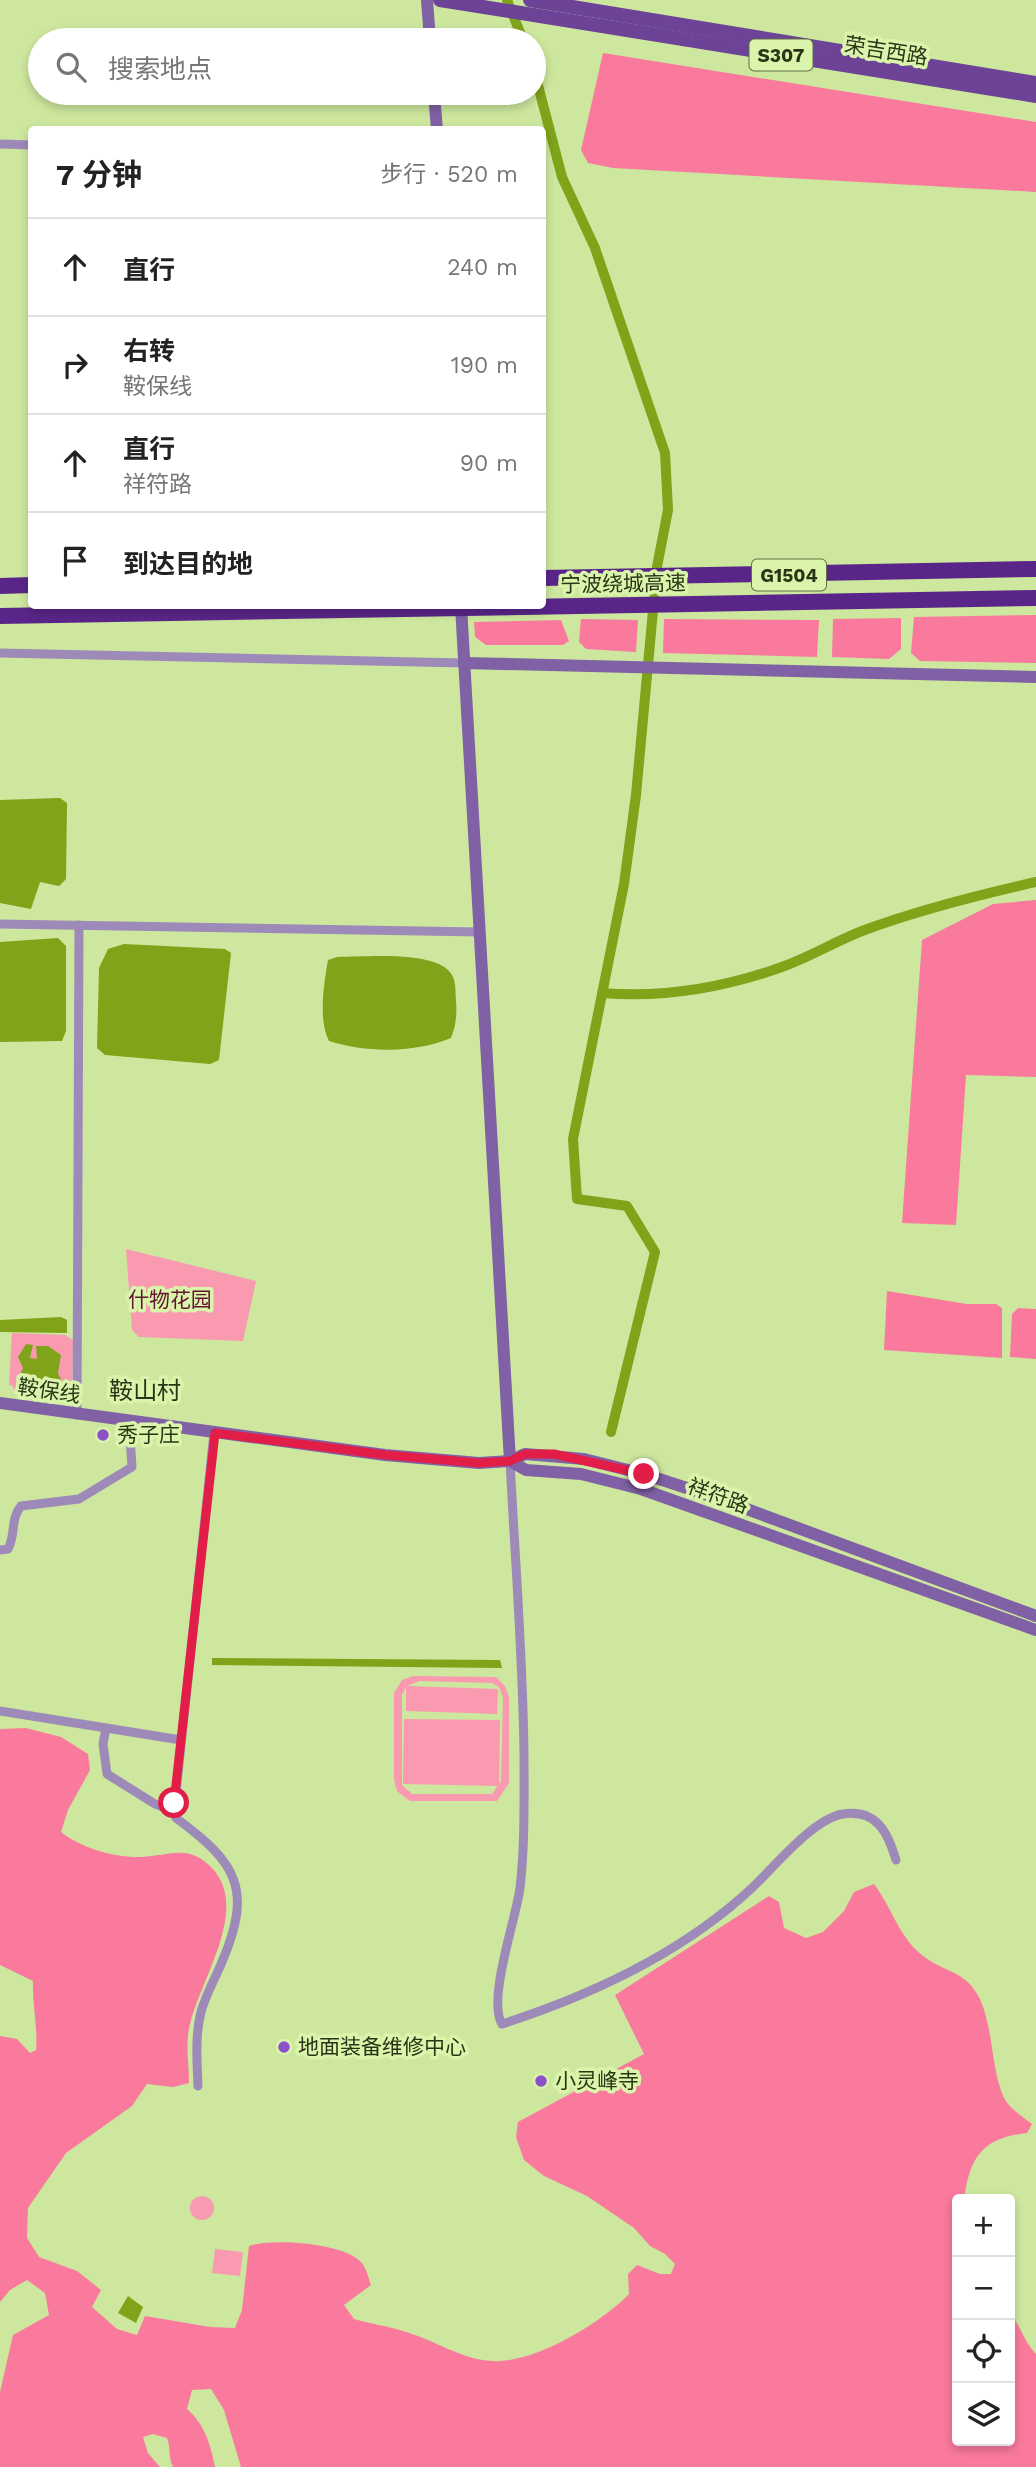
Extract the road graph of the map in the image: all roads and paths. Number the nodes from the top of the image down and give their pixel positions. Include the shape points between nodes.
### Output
1 (427, 0) edge
2 (440, 0) edge
3 (528, 7) edge
4 (429, 28) edge
5 (1036, 83) edge
6 (1036, 96) edge
7 (435, 105) edge
8 (437, 126) edge
9 (0, 144) edge
10 (28, 145) edge
11 (1036, 569) edge
12 (546, 578) edge
13 (28, 585) edge
14 (0, 586) edge
15 (1036, 598) edge
16 (546, 607) edge
17 (403, 609) edge
18 (461, 609) edge
19 (0, 616) edge
20 (0, 653) edge
21 (464, 663) junction
22 (1036, 677) edge
23 (0, 924) edge
24 (79, 925) junction
25 (480, 932) junction
26 (0, 1404) edge
27 (77, 1415) junction
28 (130, 1422) junction
29 (215, 1433) junction
30 (510, 1461) junction
31 (0, 1550) edge
32 (1036, 1616) edge
33 (1036, 1630) edge
34 (0, 1711) edge
35 (106, 1728) junction
36 (181, 1740) junction
37 (174, 1811) junction
38 (896, 1860) dead end
39 (198, 2086) dead end

1 - 4 main road
2 - 3 main road, 荣吉西路 / S307 via 501,10
3 - 5 main road, 荣吉西路 / S307
3 - 6 main road, 荣吉西路 / S307
7 - 8 main road
9 - 10 street
11 - 12 highway, 宁波绕城高速 / G1504
13 - 14 highway
15 - 16 highway, 宁波绕城高速 / G1504, bridge
17 - 19 highway, 宁波绕城高速 / G1504, bridge
18 - 21 main road
20 - 21 street
21 - 22 main road
21 - 25 main road
23 - 24 street
24 - 25 street
24 - 27 street
25 - 30 main road
26 - 27 main road, 鞍保线
27 - 28 main road, 鞍保线
28 - 29 main road, 鞍保线
28 - 31 street via 130,1470 107,1479 79,1499 21,1506 11,1545
29 - 30 main road, 鞍保线 via 386,1455
29 - 36 street
30 - 32 main road, 祥符路 via 525,1454 554,1454 644,1474
30 - 33 main road, 祥符路 via 526,1470 581,1474 641,1489
30 - 38 street via 523,1698 524,1827 520,1890 500,1988 497,2016 502,2024 555,2007 673,1947 744,1895 824,1822 841,1814 872,1818 884,1827
34 - 35 street
35 - 36 street
35 - 37 street via 107,1774
36 - 37 street
37 - 39 street via 176,1818 223,1859 237,1886 234,1926 198,2025

